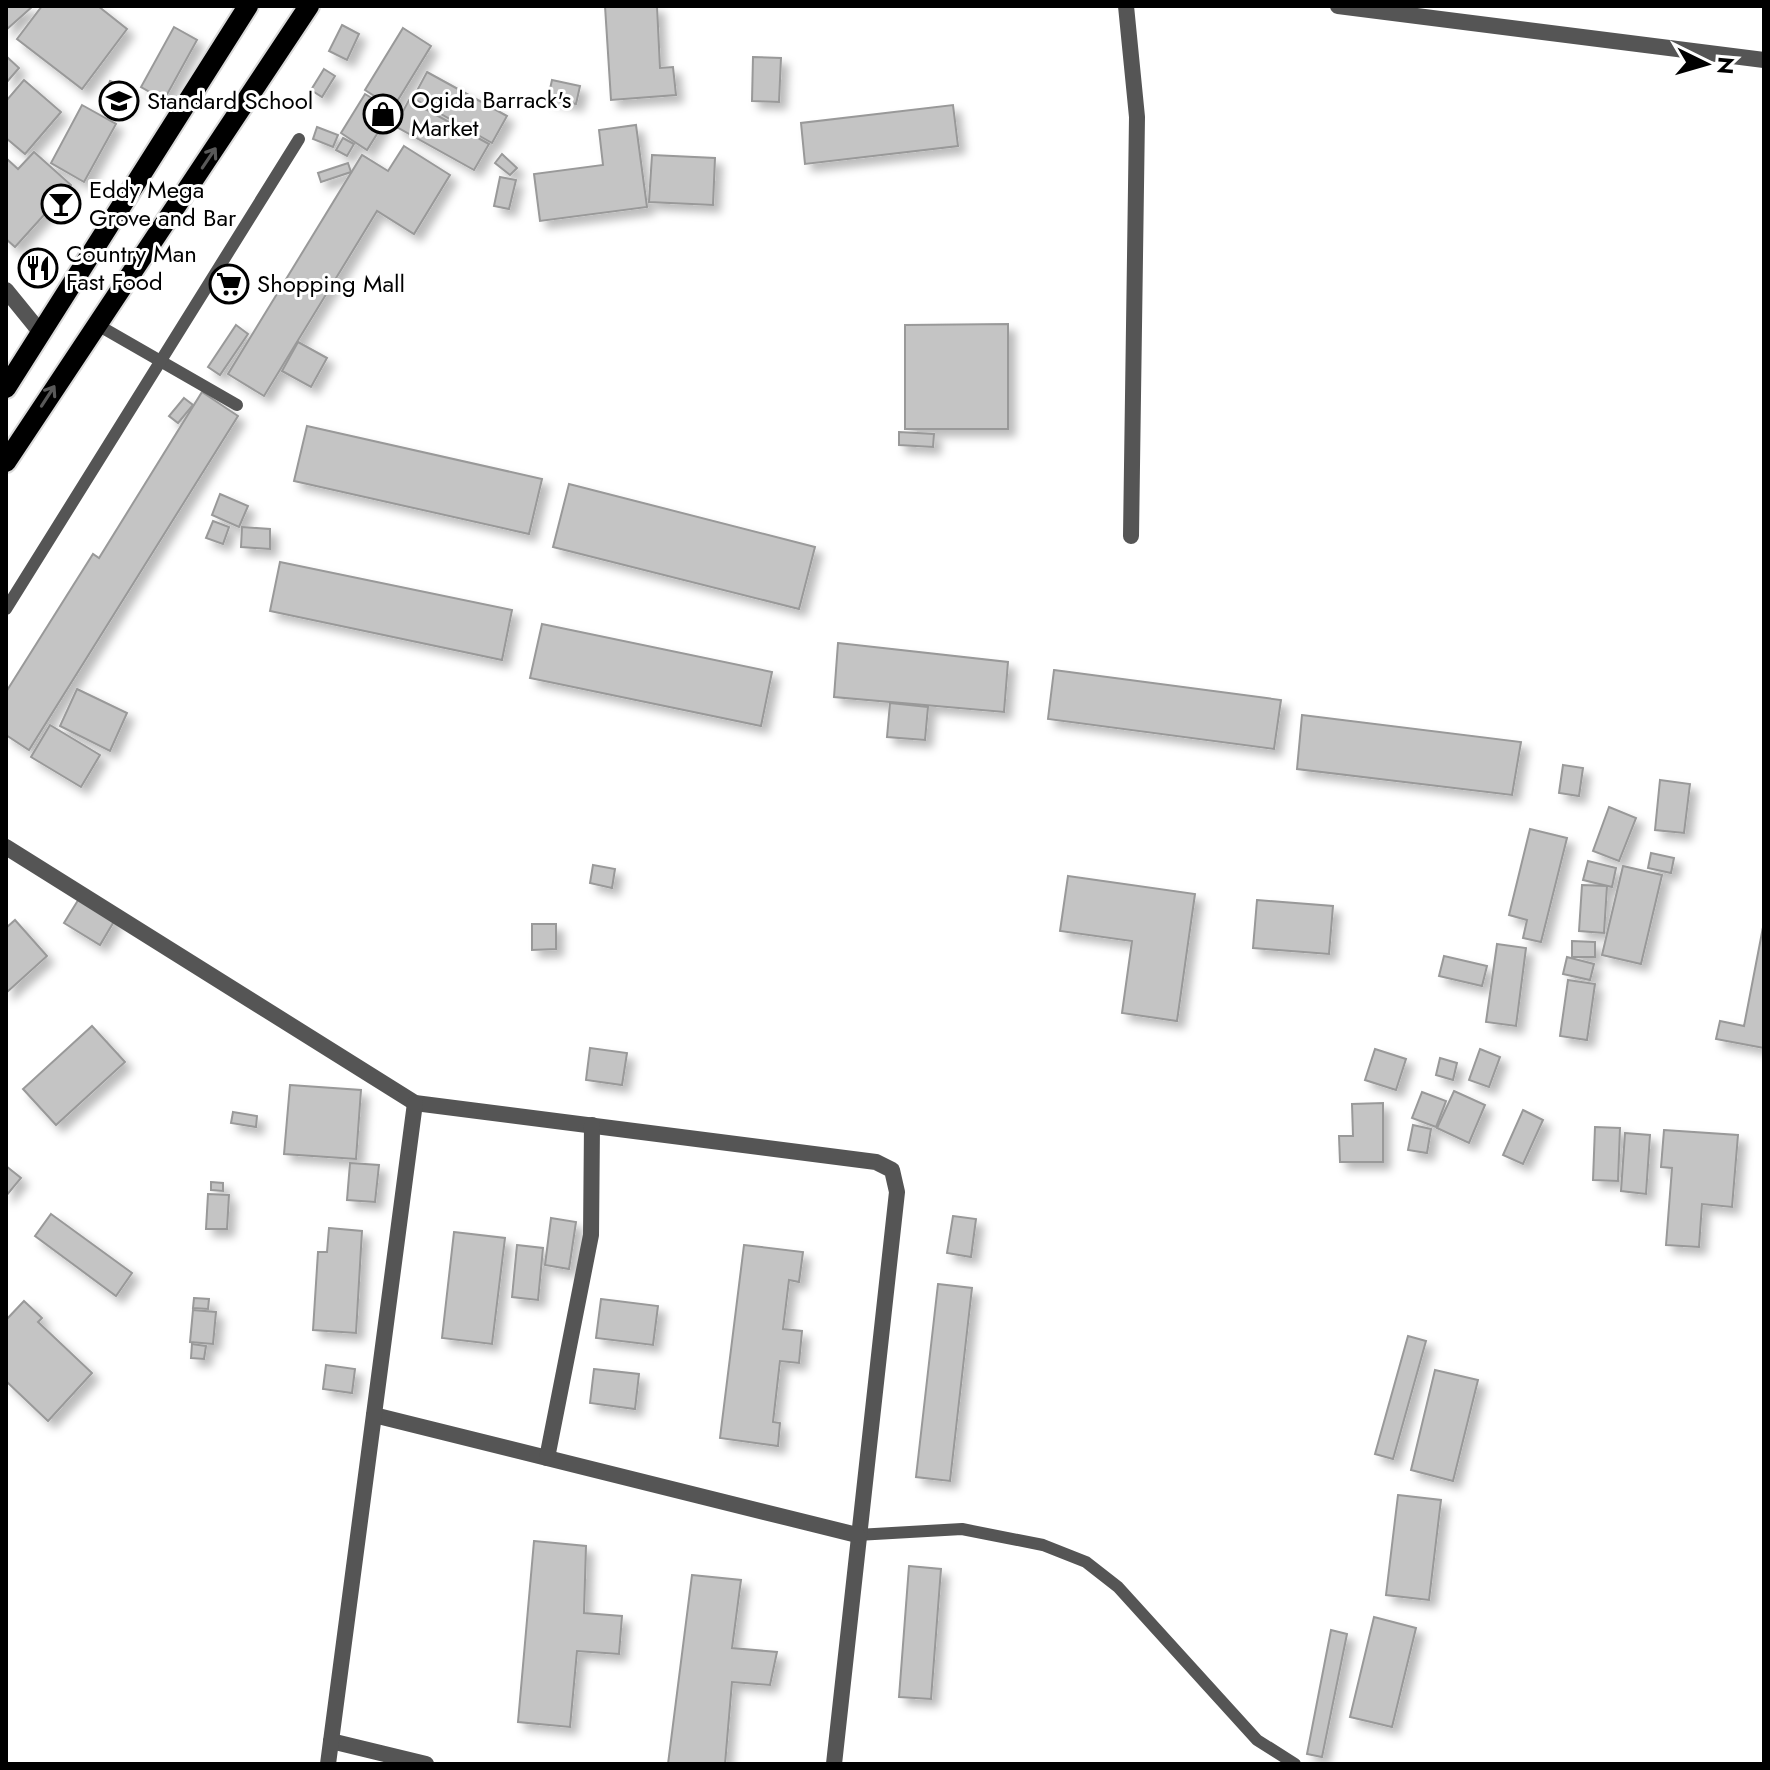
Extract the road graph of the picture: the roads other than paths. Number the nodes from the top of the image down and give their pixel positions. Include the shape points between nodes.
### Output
1 (248, 6) edge
2 (309, 6) edge
3 (1126, 6) edge
4 (1338, 6) edge
5 (1764, 60) edge
6 (299, 139) dead end
7 (6, 290) edge
8 (96, 324) junction
9 (41, 333) junction
10 (159, 361) junction
11 (6, 388) edge
12 (237, 405) dead end
13 (6, 462) edge
14 (1131, 536) dead end
15 (6, 609) edge
16 (6, 847) edge
17 (415, 1103) junction
18 (592, 1125) junction
19 (374, 1415) junction
20 (547, 1458) junction
21 (857, 1535) junction
22 (331, 1741) junction
23 (328, 1764) edge
24 (426, 1764) edge
25 (834, 1764) edge
26 (1295, 1764) edge

1 - 9 main road
8 -> 2 main road
3 - 14 street via 1137,117
4 - 5 street
6 - 10 lane
7 - 9 street
8 - 10 lane
13 -> 8 main road
9 - 11 main road
10 - 12 lane
10 - 15 lane
16 - 17 street
17 - 18 street
17 - 19 street
18 - 20 street via 591,1235
18 - 21 street via 876,1162 892,1170 897,1192
19 - 20 street
19 - 22 street
20 - 21 street
21 - 25 street
21 - 26 lane via 962,1529 1043,1545 1086,1562 1118,1587 1257,1740
22 - 23 street
22 - 24 street

